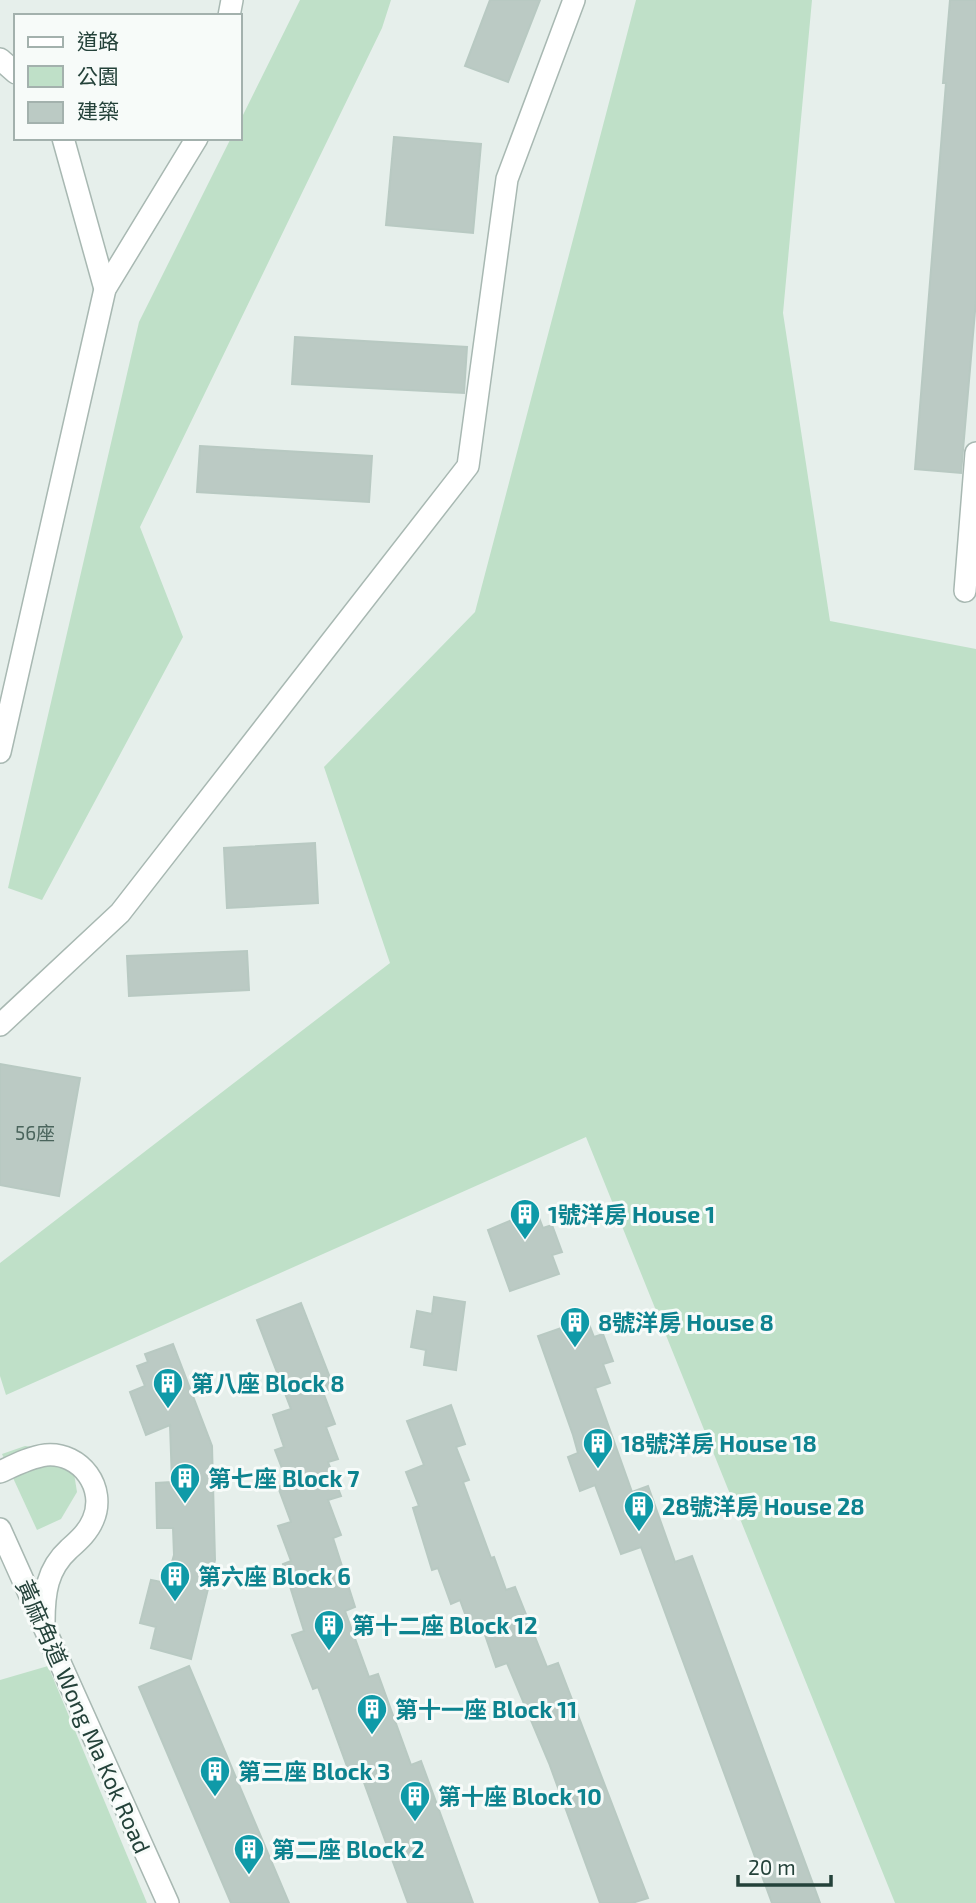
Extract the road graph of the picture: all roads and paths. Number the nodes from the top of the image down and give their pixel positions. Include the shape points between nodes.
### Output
1 (574, 0) edge
2 (0, 59) edge
3 (14, 71) edge
4 (64, 140) edge
5 (196, 140) edge
6 (105, 289) junction
7 (976, 453) edge
8 (965, 591) dead end
9 (0, 752) edge
10 (0, 1025) edge
11 (0, 1472) edge
12 (0, 1529) edge
13 (44, 1628) junction
14 (168, 1903) edge

1 - 10 street via 507,179 468,466 120,913
2 - 3 street
4 - 6 street
5 - 6 street
6 - 9 street
7 - 8 street
11 - 13 street via 46,1455 79,1464 95,1484 98,1497 93,1521 48,1578
12 - 13 street, 黃麻角道 Wong Ma Kok Road
13 - 14 street, 黃麻角道 Wong Ma Kok Road

